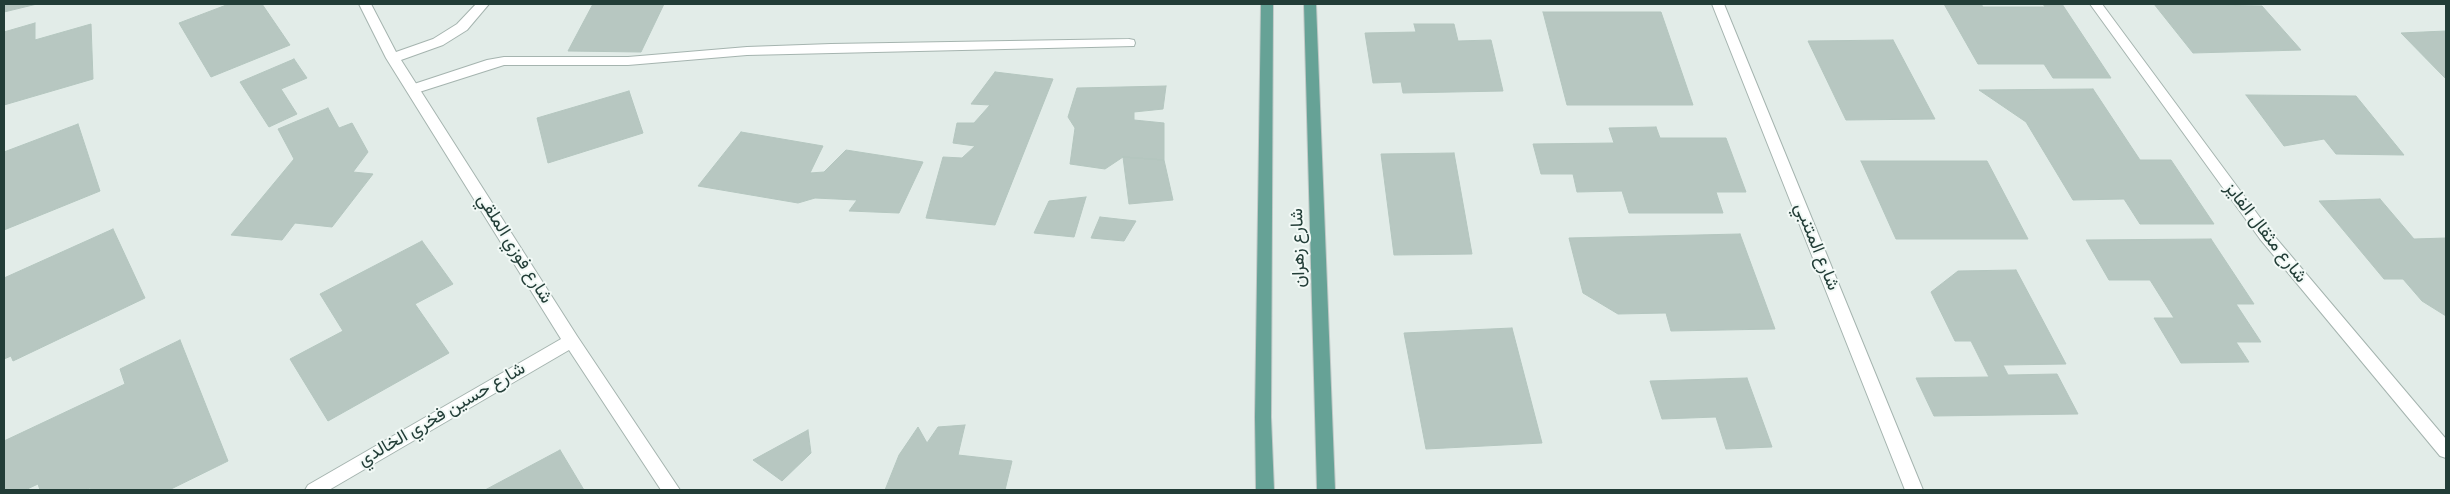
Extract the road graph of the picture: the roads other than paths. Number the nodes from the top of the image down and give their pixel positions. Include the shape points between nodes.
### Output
1 (365, 4) edge
2 (483, 4) edge
3 (1267, 4) edge
4 (1310, 4) edge
5 (1718, 4) edge
6 (2096, 4) edge
7 (1129, 43) dead end
8 (393, 58) junction
9 (412, 89) junction
10 (571, 341) junction
11 (2446, 452) edge
12 (314, 490) edge
13 (671, 490) edge
14 (1265, 490) edge
15 (1326, 490) edge
16 (1914, 490) edge

1 - 8 street, شارع فوزي الملقي
2 - 8 street via 462,27 438,42
3 - 14 main road, شارع زهران
4 - 15 main road, شارع زهران
5 - 16 street, شارع المتنبي
6 - 11 street, شارع مثقال الفايز via 2265,235
7 - 9 street via 747,51 628,62 504,61
8 - 9 street, شارع فوزي الملقي
9 - 10 street, شارع فوزي الملقي
10 - 12 street, شارع حسين فخري الخالدي
10 - 13 street, شارع فوزي الملقي

